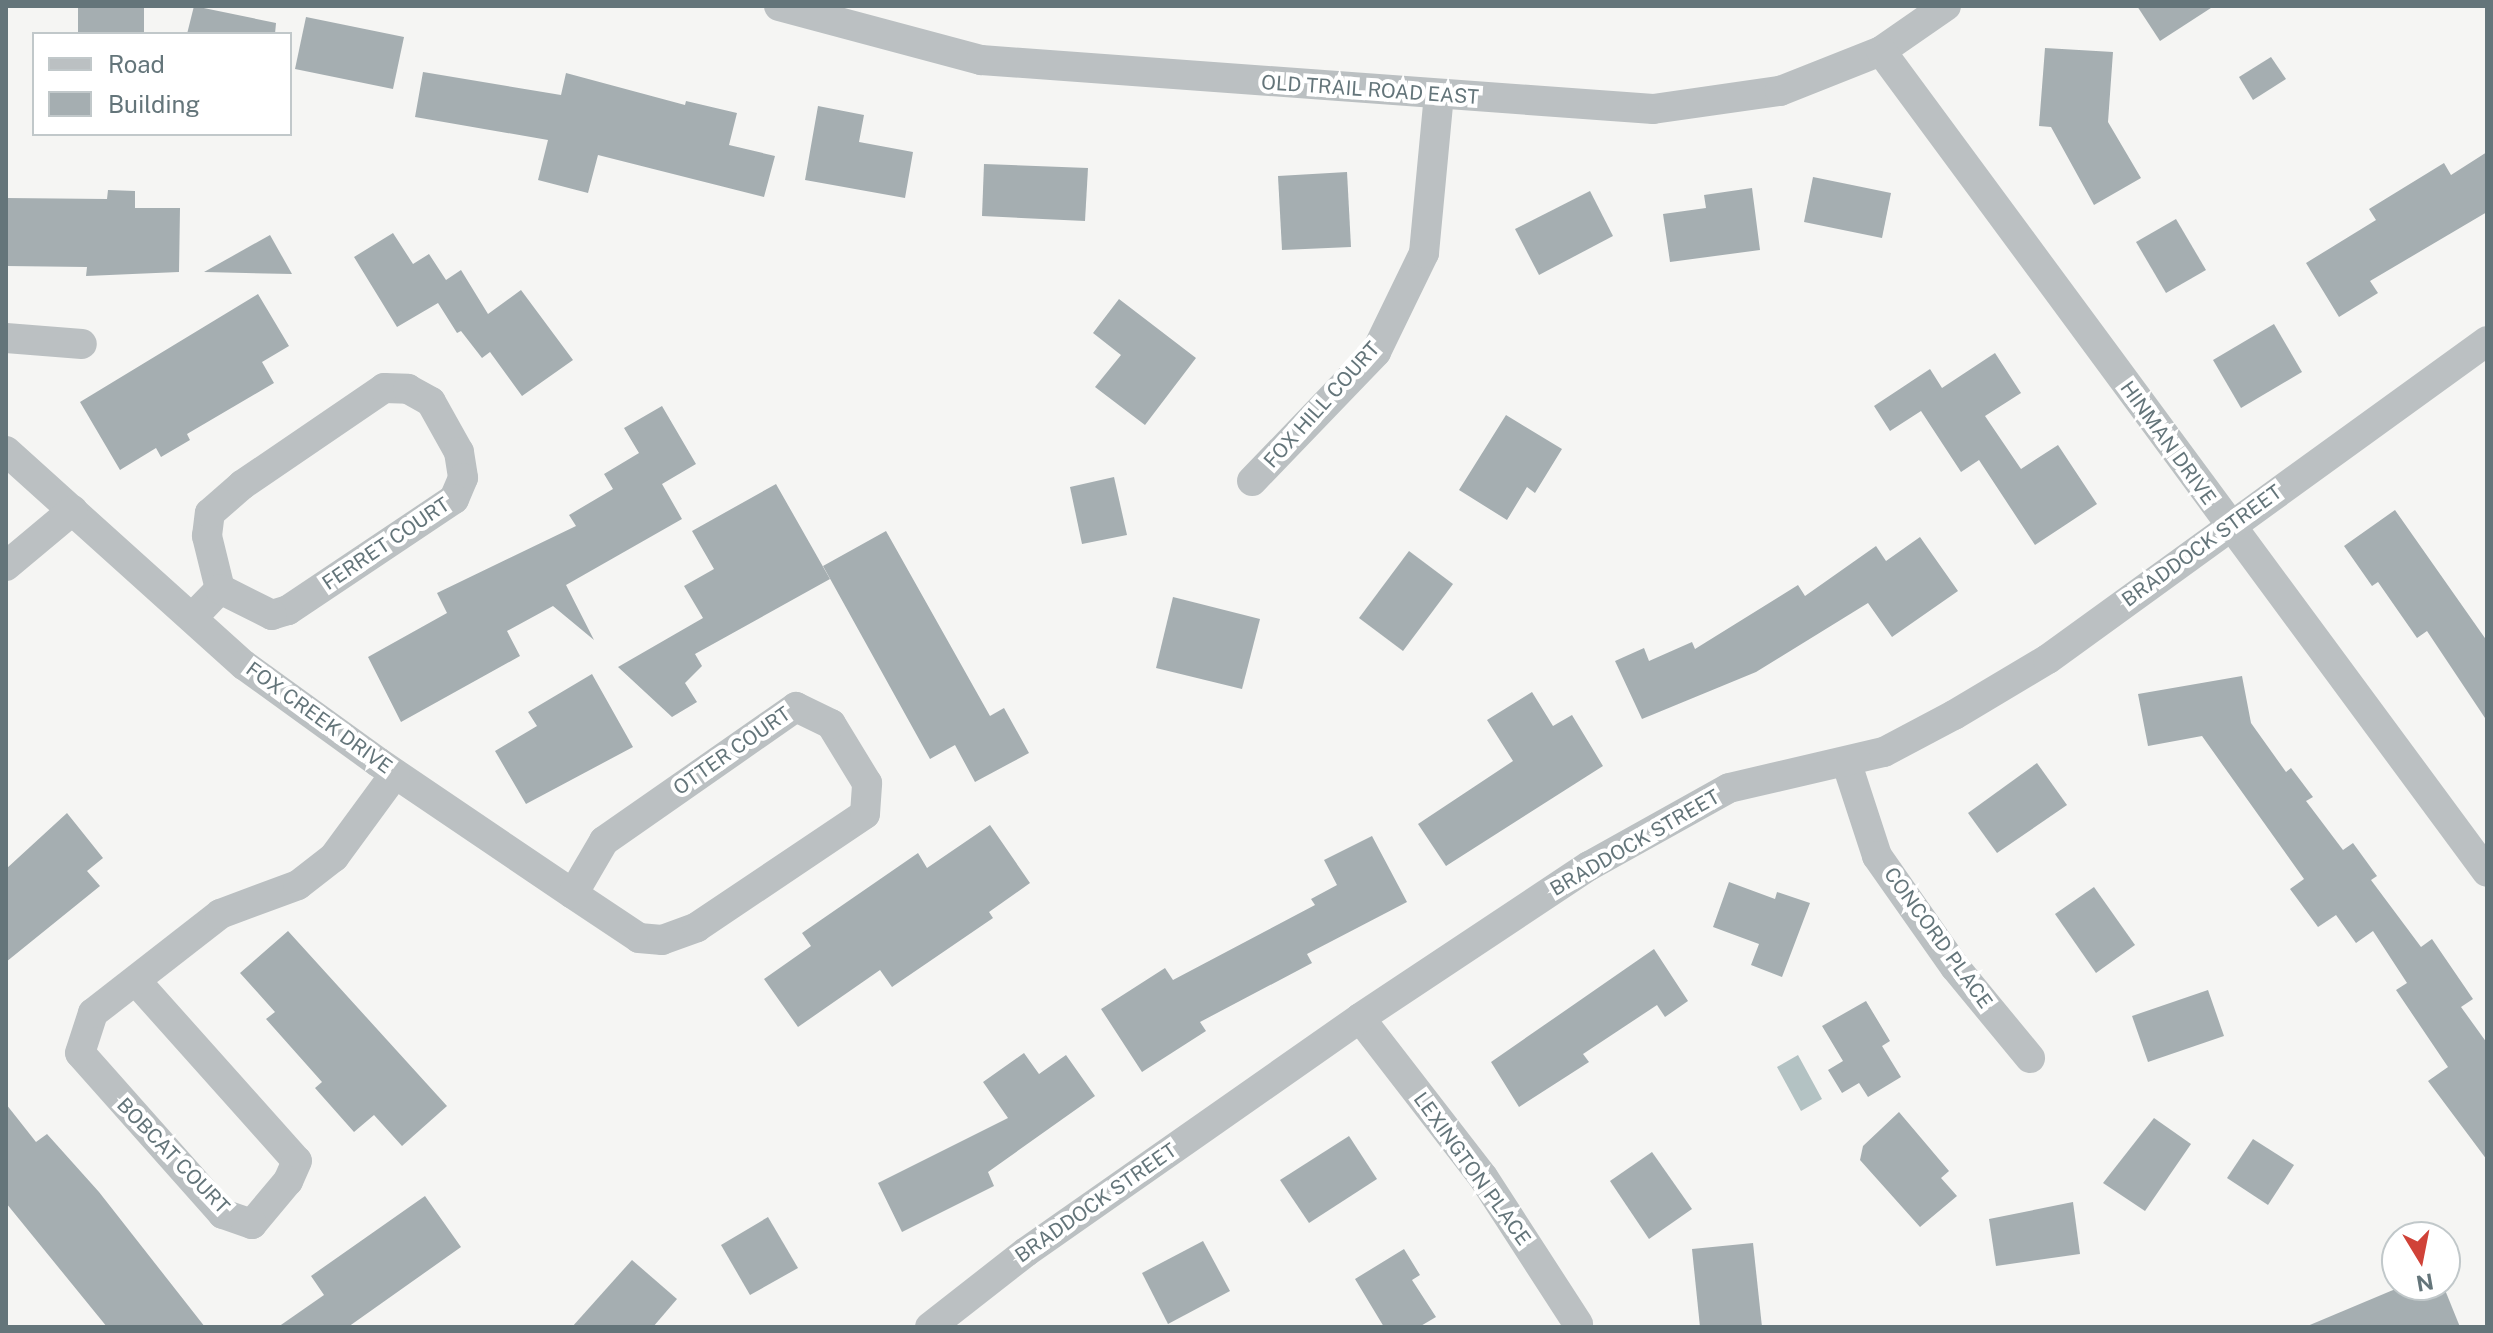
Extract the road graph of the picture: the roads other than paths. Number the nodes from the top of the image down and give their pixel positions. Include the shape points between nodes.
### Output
1 (779, 6) edge
2 (1946, 6) edge
3 (1881, 51) junction
4 (1439, 95) junction
5 (6, 338) edge
6 (2487, 341) edge
7 (82, 344) dead end
8 (6, 451) edge
9 (1252, 481) dead end
10 (73, 510) junction
11 (2228, 526) junction
12 (6, 566) edge
13 (220, 589) junction
14 (193, 617) junction
15 (1847, 764) junction
16 (395, 774) junction
17 (2487, 872) edge
18 (573, 894) junction
19 (662, 940) joint
20 (136, 981) junction
21 (1360, 1018) junction
22 (2030, 1058) dead end
23 (1578, 1324) dead end
24 (930, 1327) edge

1 - 4 street, OLD TRAIL ROAD EAST via 981,60
2 - 3 street, OLD TRAIL ROAD EAST
3 - 4 street, OLD TRAIL ROAD EAST via 1780,91 1653,109
3 - 11 street, HINMAN DRIVE
4 - 9 street, FOX HILL COURT via 1424,253 1383,338 1376,352
5 - 7 street
6 - 11 street, BRADDOCK STREET
8 - 10 street, FOX CREEK DRIVE
10 - 12 street
10 - 14 street, FOX CREEK DRIVE
11 - 15 street, BRADDOCK STREET via 2048,659 1884,752
11 - 17 street, HINMAN DRIVE
13 - 13 street, FERRET COURT via 207,536 210,513 242,485 384,388 408,389 431,402 459,452 463,478 454,499 288,610 272,615
13 - 14 street
14 - 16 street, FOX CREEK DRIVE via 244,665
15 - 21 street, BRADDOCK STREET via 1729,788 1589,866
15 - 22 street, CONCORD PLACE via 1877,856 1955,967
16 - 18 street, FOX CREEK DRIVE
16 - 20 street, BOBCAT COURT via 334,857 298,885 220,914
18 - 19 street, FOX CREEK DRIVE via 639,938
18 - 19 street, OTTER COURT via 604,841 796,707 831,724 867,783 865,814 697,927
20 - 20 street, BOBCAT COURT via 297,1161 288,1181 252,1224 223,1214 80,1053 93,1013
21 - 23 street, LEXINGTON PLACE via 1483,1177
21 - 24 street, BRADDOCK STREET via 1026,1252

